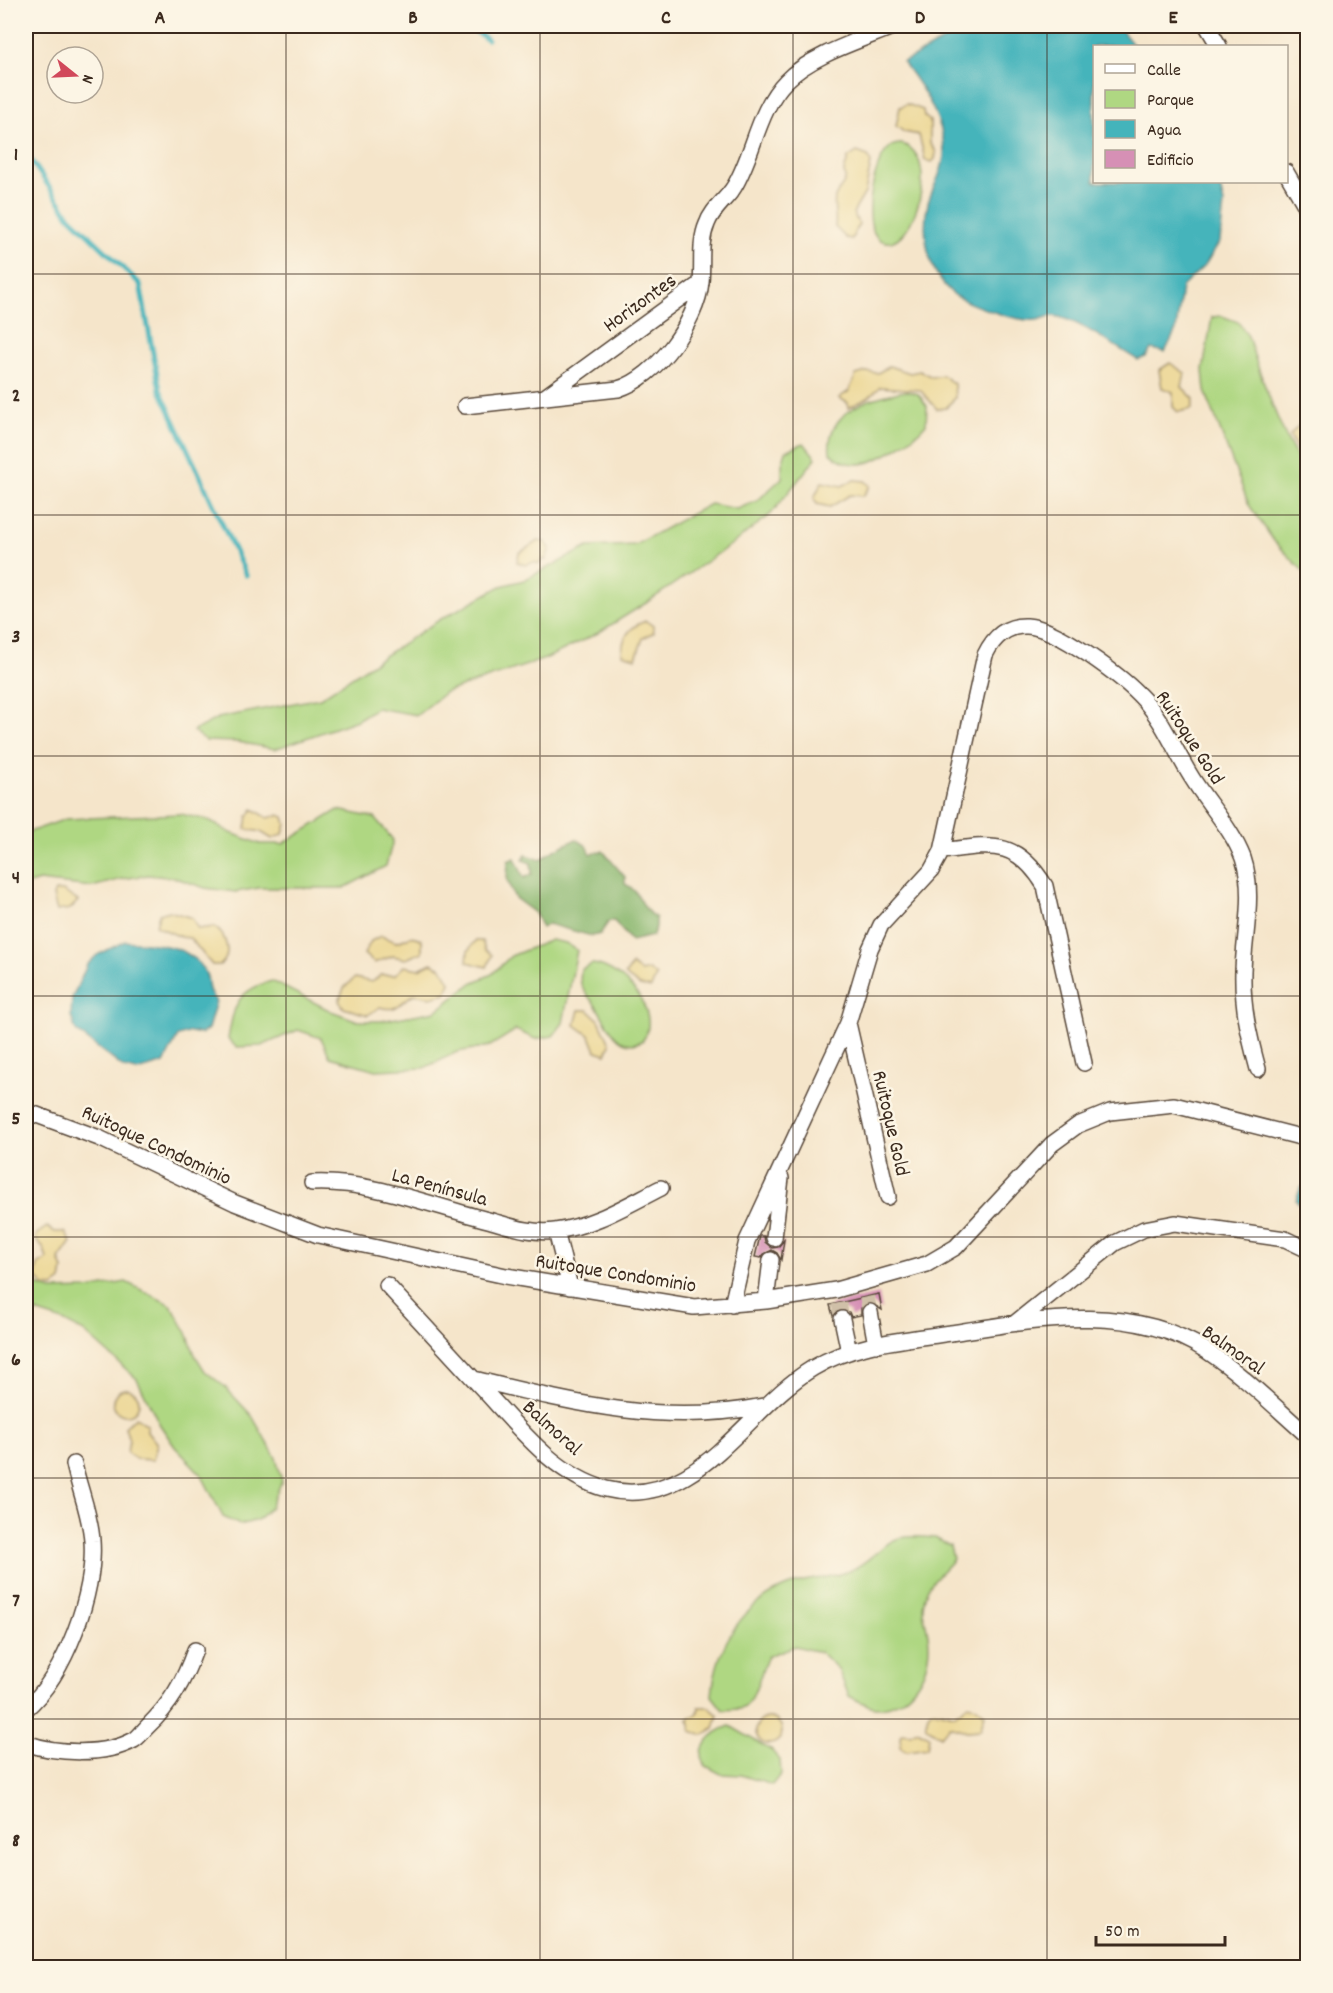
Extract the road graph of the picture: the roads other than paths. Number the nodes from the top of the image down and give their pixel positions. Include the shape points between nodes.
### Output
1 (895, 26) edge
2 (1207, 26) edge
3 (1217, 45) edge
4 (1288, 174) edge
5 (1308, 210) edge
6 (701, 283) junction
7 (544, 398) junction
8 (465, 406) dead end
9 (942, 851) junction
10 (848, 1023) junction
11 (1083, 1063) dead end
12 (1258, 1070) dead end
13 (26, 1110) edge
14 (1308, 1139) edge
15 (783, 1166) junction
16 (312, 1183) dead end
17 (661, 1188) dead end
18 (888, 1197) dead end
19 (556, 1231) junction
20 (774, 1238) dead end
21 (1308, 1250) edge
22 (771, 1260) dead end
23 (387, 1285) dead end
24 (570, 1287) junction
25 (766, 1301) junction
26 (732, 1305) junction
27 (870, 1312) tunnel mouth
28 (842, 1319) tunnel mouth
29 (1015, 1323) junction
30 (876, 1345) junction
31 (849, 1352) junction
32 (474, 1379) junction
33 (763, 1406) junction
34 (1308, 1436) edge
35 (74, 1464) dead end
36 (195, 1650) dead end
37 (26, 1709) edge
38 (26, 1743) edge

1 - 6 street via 812,62 784,83 769,105 732,189 707,222
2 - 3 street
4 - 5 street
6 - 7 street, Horizontes
6 - 7 street, Horizontes via 681,335 644,376 618,389
7 - 8 street, Horizontes
9 - 10 street, Ruitoque Gold via 931,871 881,925
9 - 11 street via 1004,848 1022,856 1036,870 1045,886
9 - 12 street, Ruitoque Gold via 991,643 1012,628 1039,628 1099,661 1146,702 1243,858 1248,884 1243,1011
10 - 15 street, Ruitoque Gold
10 - 18 street, Ruitoque Gold
13 - 24 street, Ruitoque Condominio via 99,1138 235,1203 318,1235
14 - 25 street, Ruitoque Condominio via 1174,1105 1110,1112 1078,1125 1052,1144 956,1247 927,1264 866,1290
15 - 20 street, Ruitoque Gold
15 - 26 street, Ruitoque Gold via 747,1241
16 - 19 street, La Península via 381,1192 531,1232
17 - 19 street, La Península via 600,1220
19 - 24 street
21 - 29 street, Balmoral via 1285,1239 1175,1222 1144,1229 1115,1243
22 - 25 street
23 - 32 street, Balmoral
24 - 26 street, Ruitoque Condominio via 694,1307
25 - 26 street, Ruitoque Condominio
27 - 30 street
28 - 31 street
29 - 30 street, Balmoral
29 - 34 street, Balmoral via 1115,1320 1161,1329 1205,1350
30 - 31 street, Balmoral
31 - 33 street, Balmoral via 814,1367
32 - 33 street, Balmoral via 617,1411 705,1415
32 - 33 street, Balmoral via 528,1437 574,1475 605,1489 666,1488 688,1477
35 - 37 street via 92,1540 90,1586 74,1634 55,1671
36 - 38 street via 184,1681 165,1710 135,1740 111,1748 74,1751

